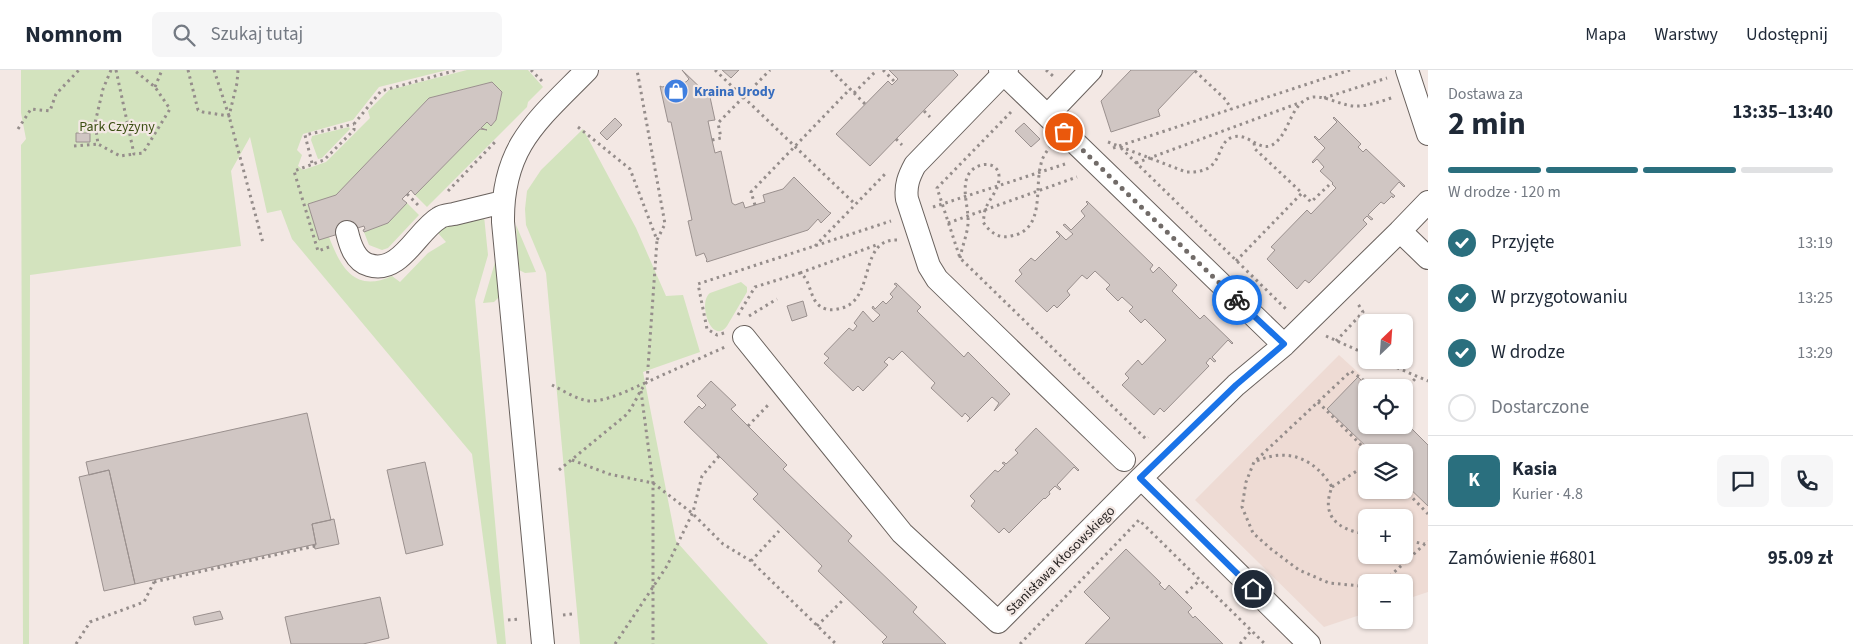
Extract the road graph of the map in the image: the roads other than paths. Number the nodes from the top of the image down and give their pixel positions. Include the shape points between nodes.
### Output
1 (587, 70) edge
2 (1091, 70) edge
3 (1003, 71) edge
4 (1401, 72) edge
5 (1048, 115) junction
6 (1428, 134) edge
7 (1428, 202) edge
8 (503, 212) junction
9 (1400, 231) junction
10 (340, 239) road end
11 (1428, 258) edge
12 (737, 330) road end
13 (1284, 344) junction
14 (1124, 460) dead end
15 (1140, 478) junction
16 (543, 644) edge
17 (1310, 644) edge

1 - 8 street via 542,116 521,143 508,174
2 - 5 street
3 - 5 street
3 - 14 street via 915,166 906,192 911,214 929,266 937,279
4 - 6 street
5 - 13 street
7 - 9 street
8 - 10 street via 439,217 394,262 384,267 366,264
8 - 16 street
9 - 11 street
9 - 13 street
12 - 15 street, Stanisława Kłosowskiego via 902,534 998,622
13 - 15 street via 1236,385
15 - 17 street

